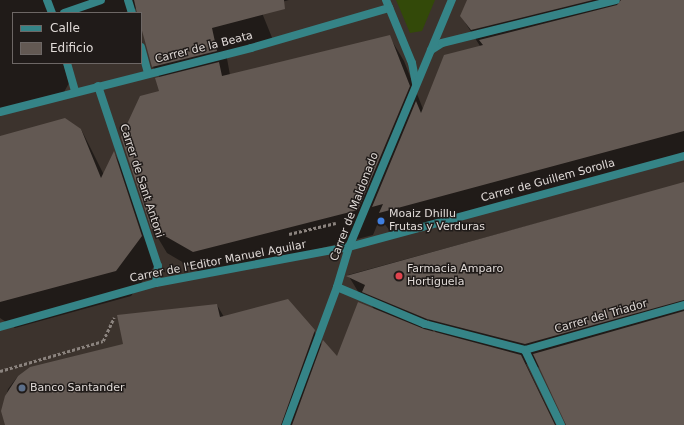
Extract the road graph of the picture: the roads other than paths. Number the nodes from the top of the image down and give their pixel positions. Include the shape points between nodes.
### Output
1 (47, 0) edge
2 (101, 0) edge
3 (128, 0) edge
4 (452, 0) edge
5 (616, 0) edge
6 (387, 4) edge
7 (52, 12) edge
8 (67, 12) edge
9 (132, 12) edge
10 (431, 50) junction
11 (142, 51) edge
12 (67, 64) edge
13 (148, 73) junction
14 (416, 85) junction
15 (98, 86) junction
16 (76, 91) junction
17 (0, 112) edge
18 (684, 156) edge
19 (348, 247) junction
20 (156, 283) junction
21 (337, 287) junction
22 (684, 305) edge
23 (0, 327) edge
24 (525, 350) junction
25 (286, 425) edge
26 (562, 425) edge

1 - 7 street
2 - 8 street
3 - 9 street
4 - 10 street, Carrer de Maldonado
5 - 10 street via 442,43
6 - 13 street, Carrer de la Beata via 251,48
6 - 14 street via 412,63
10 - 14 street, Carrer de Maldonado
11 - 13 street
12 - 16 street
13 - 15 street, Carrer de la Beata
14 - 19 street, Carrer de Maldonado
15 - 16 street, Carrer de la Beata
15 - 20 street, Carrer de Sant Antoni via 158,266
16 - 17 street, Carrer de la Beata
18 - 19 street, Carrer de Guillem Sorolla
19 - 20 street, Carrer de l'Editor Manuel Aguilar
19 - 21 street, Carrer de Maldonado
20 - 23 street, Carrer de l'Editor Manuel Aguilar
21 - 24 street via 425,324
21 - 25 street, Carrer de Maldonado
22 - 24 street, Carrer del Triador
24 - 26 street

